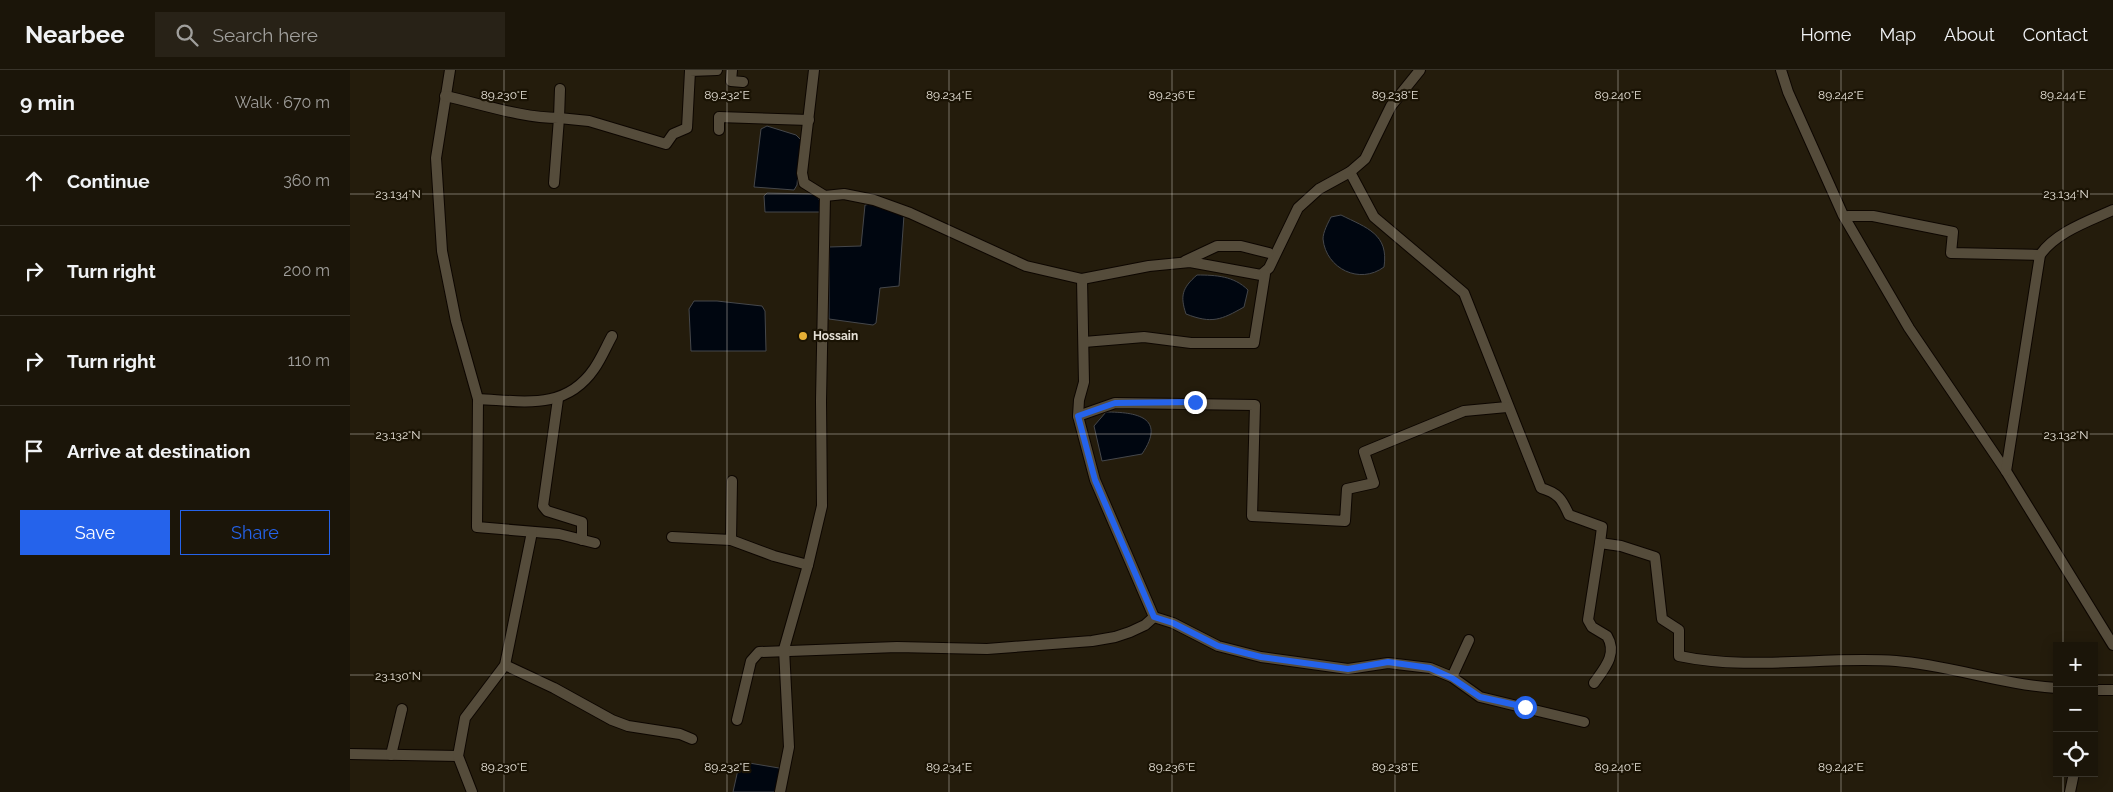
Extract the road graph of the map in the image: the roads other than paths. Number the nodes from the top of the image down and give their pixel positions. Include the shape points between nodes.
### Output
1 (450, 70) edge
2 (717, 70) edge
3 (732, 70) edge
4 (814, 70) edge
5 (1420, 70) edge
6 (1781, 70) edge
7 (743, 82) dead end
8 (560, 89) dead end
9 (446, 96) junction
10 (559, 118) junction
11 (809, 120) junction
12 (719, 130) dead end
13 (1350, 172) junction
14 (554, 183) dead end
15 (825, 196) junction
16 (2113, 210) edge
17 (1848, 216) dead end
18 (1270, 253) dead end
19 (2040, 255) junction
20 (1182, 263) junction
21 (1265, 274) junction
22 (1082, 278) junction
23 (612, 336) dead end
24 (1084, 342) junction
25 (478, 399) junction
26 (558, 399) junction
27 (1507, 407) dead end
28 (1078, 416) junction
29 (2006, 471) junction
30 (732, 481) dead end
31 (532, 532) junction
32 (672, 537) dead end
33 (582, 540) junction
34 (730, 540) junction
35 (594, 543) dead end
36 (1600, 543) junction
37 (808, 565) junction
38 (1154, 617) junction
39 (1469, 640) dead end
40 (2113, 645) edge
41 (784, 649) junction
42 (505, 665) junction
43 (1452, 678) junction
44 (1594, 683) dead end
45 (2053, 688) edge
46 (2098, 690) edge
47 (2113, 690) edge
48 (402, 709) dead end
49 (737, 720) dead end
50 (1584, 722) dead end
51 (692, 739) dead end
52 (350, 754) edge
53 (391, 754) junction
54 (458, 756) junction
55 (2073, 777) edge
56 (472, 792) edge
57 (780, 792) edge
58 (2070, 792) edge

1 - 9 street
2 - 10 street via 690,72 686,128 673,134 666,144 589,121
3 - 7 street via 731,81
4 - 11 street
5 - 13 street via 1391,106 1365,159
6 - 29 street via 1842,215 1909,328
8 - 10 street
9 - 10 street via 524,116
9 - 25 street via 436,158 442,251 456,321
10 - 14 street
11 - 12 street via 719,117
11 - 15 street via 804,183
13 - 21 street via 1319,189 1298,208
13 - 36 street via 1374,217 1464,293 1541,488 1562,498 1569,515 1602,527
15 - 22 street via 844,194 874,200 1026,266
15 - 37 street via 822,506
16 - 19 street via 2068,232 2046,246
17 - 19 street via 1873,216 1953,232 1951,253
18 - 20 street via 1241,246 1218,246
19 - 29 street
20 - 21 street
20 - 22 street
21 - 24 street via 1254,343 1191,343 1144,337
22 - 24 street
23 - 26 street via 585,380 577,389
24 - 28 street via 1084,382
25 - 26 street
25 - 31 street via 478,527
26 - 33 street via 543,506 547,511 582,522
27 - 28 street via 1464,411 1364,452 1374,483 1347,489 1345,521 1252,516 1255,405 1115,403
28 - 38 street via 1095,480
29 - 40 street
30 - 34 street
31 - 33 street
31 - 42 street
32 - 34 street
33 - 35 street
34 - 37 street
36 - 44 street via 1588,620 1592,627 1607,636 1611,647 1609,662
36 - 45 street via 1656,557 1662,619 1678,630 1679,656 1711,663 1896,661 1955,668 2034,687
37 - 41 street
38 - 41 street via 1145,625 1115,638 1092,641 986,649
38 - 43 street via 1218,646 1261,657 1348,669 1388,662 1430,668
39 - 43 street
41 - 49 street via 758,652 754,656
41 - 57 street via 789,747
42 - 51 street via 612,720
42 - 54 street via 465,718
43 - 50 street via 1480,697
46 - 47 street
48 - 53 street
52 - 53 street
53 - 54 street
54 - 56 street
55 - 58 street

